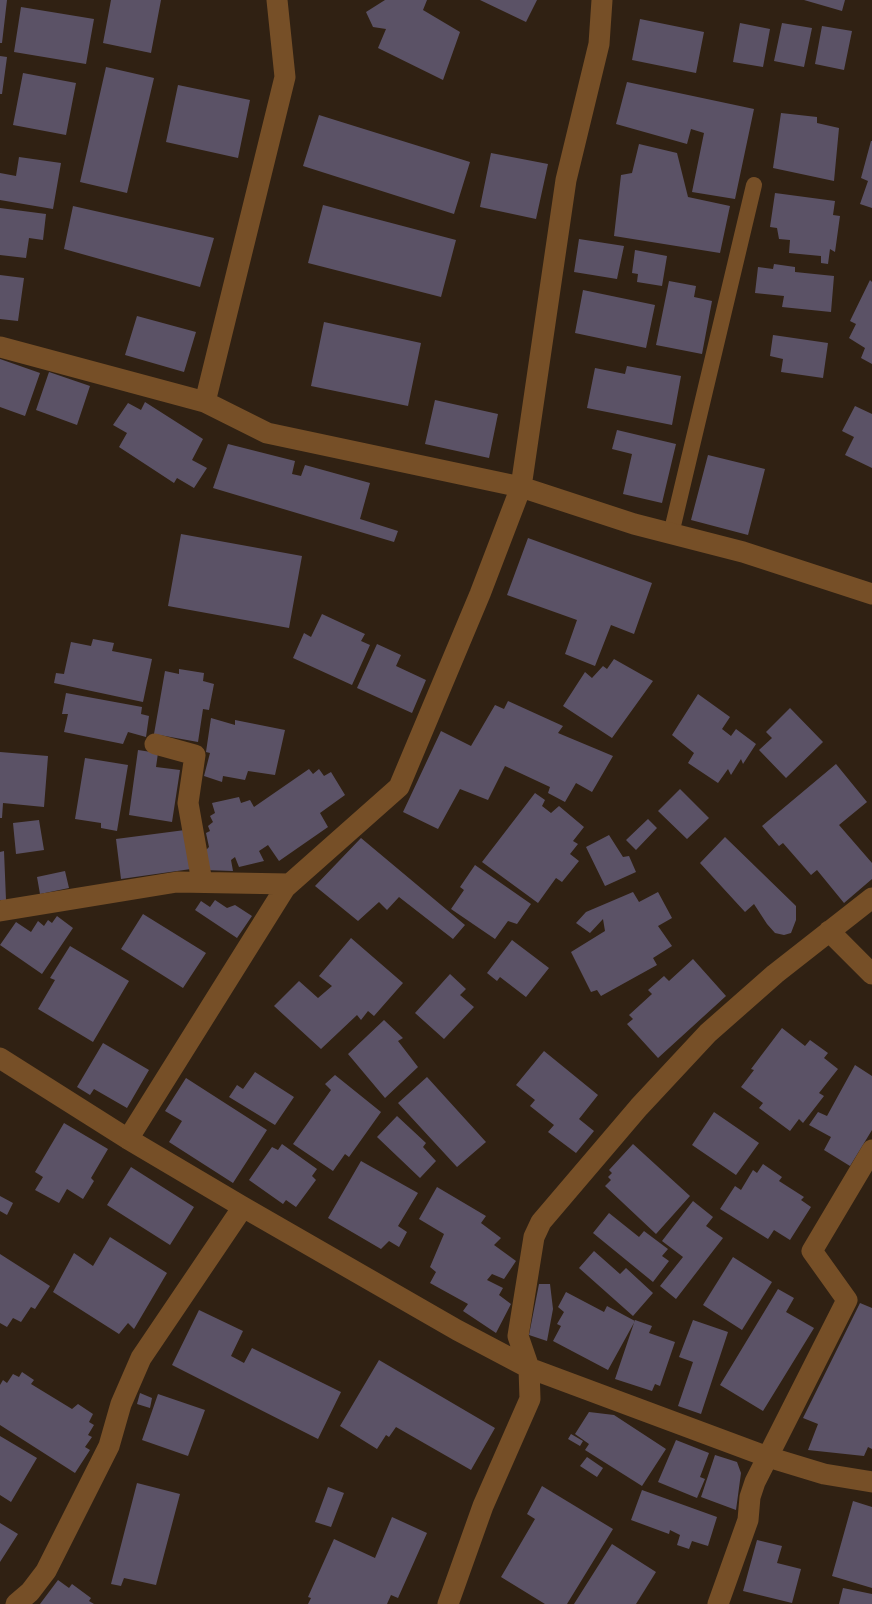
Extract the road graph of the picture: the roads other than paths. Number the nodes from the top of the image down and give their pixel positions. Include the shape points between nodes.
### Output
1 (278, 0) edge
2 (602, 0) edge
3 (754, 185) dead end
4 (0, 347) edge
5 (205, 402) junction
6 (521, 487) junction
7 (671, 534) junction
8 (872, 594) edge
9 (155, 744) dead end
10 (202, 882) junction
11 (289, 884) junction
12 (872, 898) edge
13 (0, 911) edge
14 (830, 931) junction
15 (872, 974) edge
16 (0, 1058) edge
17 (128, 1139) junction
18 (872, 1150) edge
19 (243, 1207) junction
20 (528, 1368) junction
21 (768, 1457) junction
22 (872, 1482) edge
23 (16, 1604) edge
24 (448, 1604) edge
25 (718, 1604) edge

1 - 5 street via 285,77
2 - 6 street via 599,44 566,180
3 - 7 lane
4 - 5 street
5 - 6 street via 267,433
6 - 7 street
6 - 11 street via 399,787
7 - 8 street
9 - 10 street via 195,755 188,803
10 - 11 street
10 - 13 street via 177,882
11 - 17 street
12 - 14 street
14 - 15 street
14 - 20 street via 708,1033 541,1222 534,1237 518,1336
16 - 17 street
17 - 19 street
18 - 21 street via 812,1251 847,1300
19 - 20 street
19 - 23 street via 141,1358 109,1446 46,1571
20 - 21 street
20 - 24 street via 530,1399 483,1506
21 - 22 street
21 - 25 street via 755,1482 748,1520

